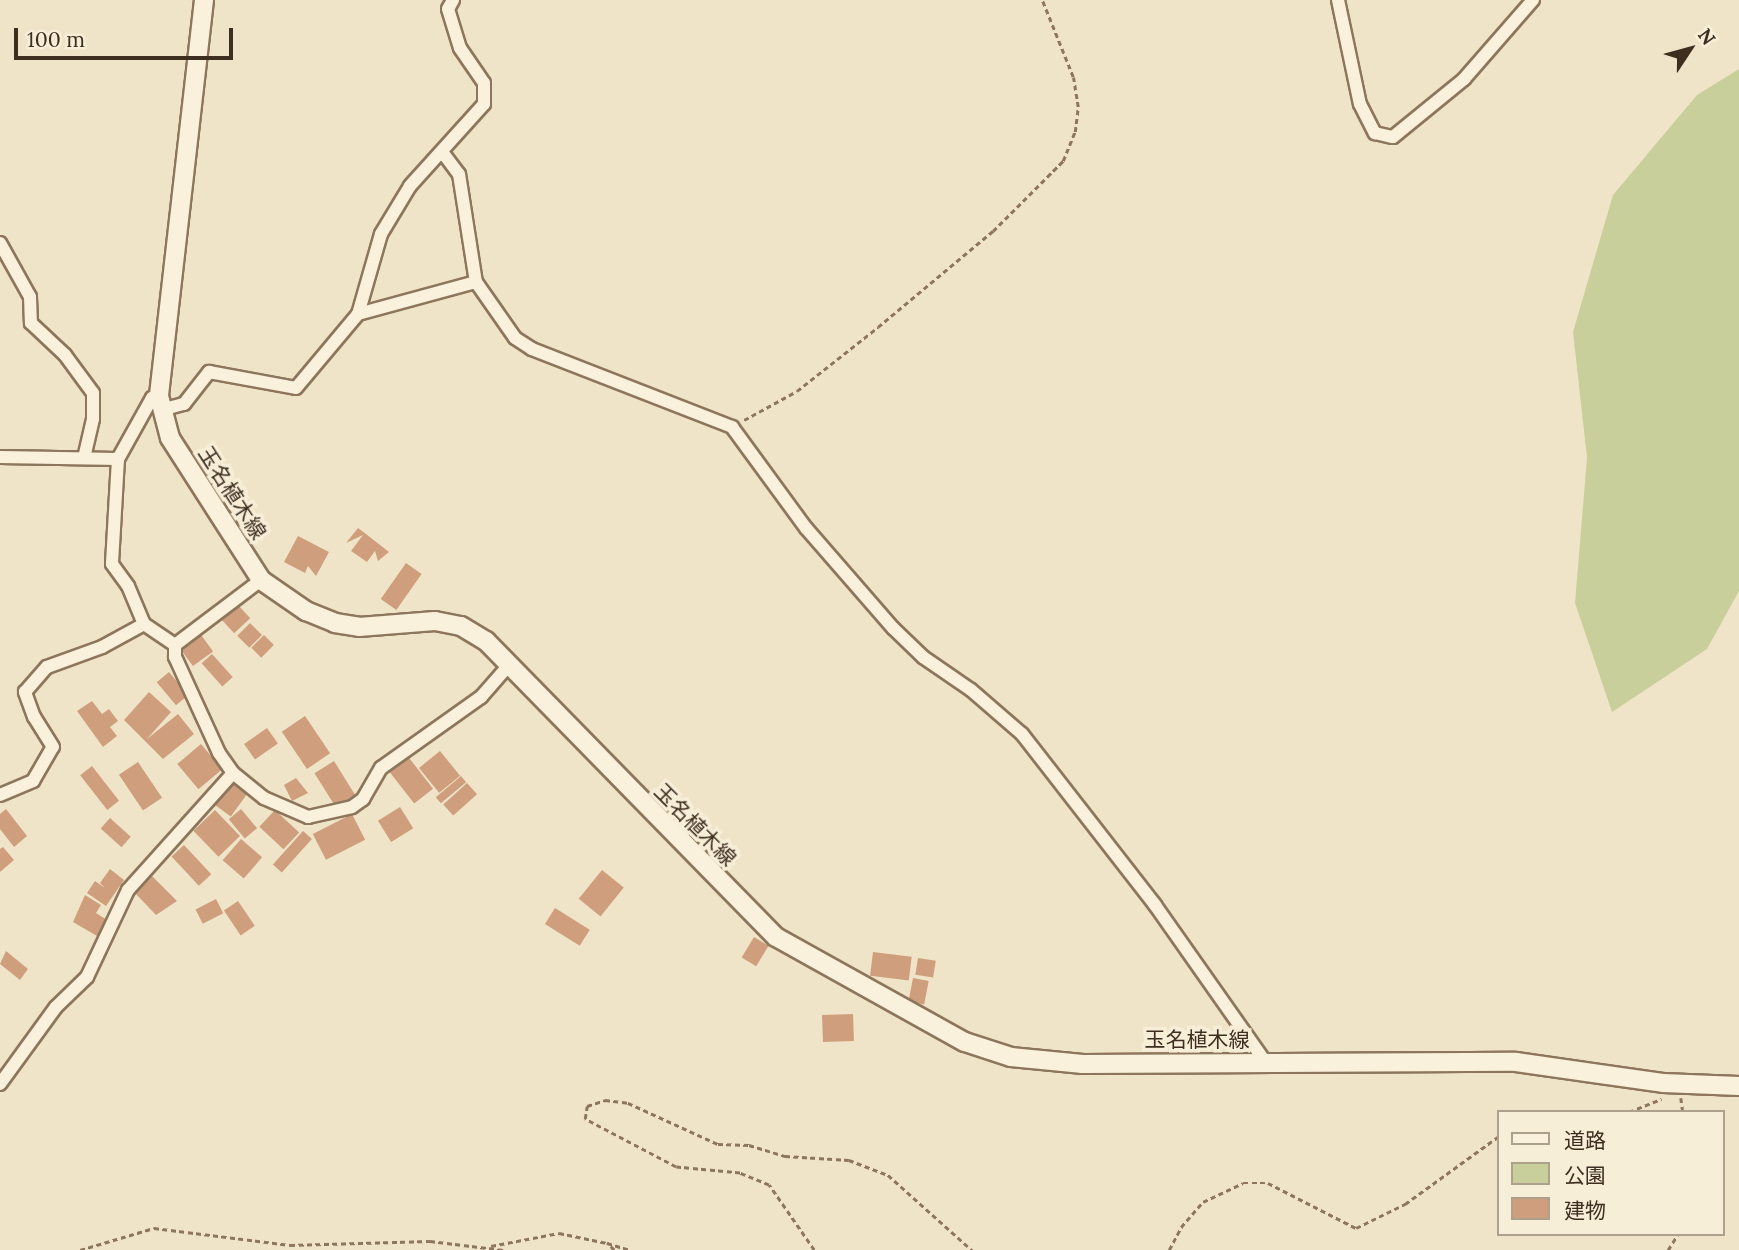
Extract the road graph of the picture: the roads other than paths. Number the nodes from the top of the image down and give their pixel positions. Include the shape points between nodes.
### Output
1 (204, 0) edge
2 (453, 0) edge
3 (1338, 0) edge
4 (1533, 0) edge
5 (443, 153) junction
6 (0, 243) edge
7 (476, 282) junction
8 (358, 314) junction
9 (160, 403) junction
10 (0, 457) edge
11 (84, 457) junction
12 (118, 459) junction
13 (261, 580) junction
14 (144, 624) junction
15 (175, 645) junction
16 (509, 665) junction
17 (233, 774) junction
18 (0, 795) edge
19 (1266, 1063) junction
20 (0, 1084) edge
21 (1739, 1086) edge

1 - 9 main road, 玉名植木線
2 - 5 street via 448,9 460,48 484,83 484,104
3 - 4 street via 1360,104 1375,133 1394,137 1464,79
5 - 7 street via 459,174
5 - 8 street via 410,186 381,234
6 - 11 street via 30,297 31,323 65,355 93,393 93,419
7 - 8 street
7 - 19 street via 498,318 532,349 732,427 806,528 893,628 1022,734 1155,905
8 - 9 street via 296,388 209,372 184,404
9 - 12 street via 152,398
9 - 13 main road, 玉名植木線 via 170,438
10 - 11 street
11 - 12 street
12 - 14 street via 112,564 128,586
13 - 15 street
13 - 16 main road, 玉名植木線 via 306,611 335,623 435,621 461,626 486,641
14 - 15 street
14 - 18 street via 102,647 47,667 25,692 34,718 53,747 33,781
15 - 17 street via 175,657
16 - 17 street via 481,697 381,768 363,799 352,807 308,817 264,798
16 - 19 main road, 玉名植木線 via 776,937 894,1006 965,1042 1011,1057 1083,1063
17 - 20 street via 128,890 87,977 57,1007
19 - 21 main road, 玉名植木線 via 1516,1062 1663,1083

